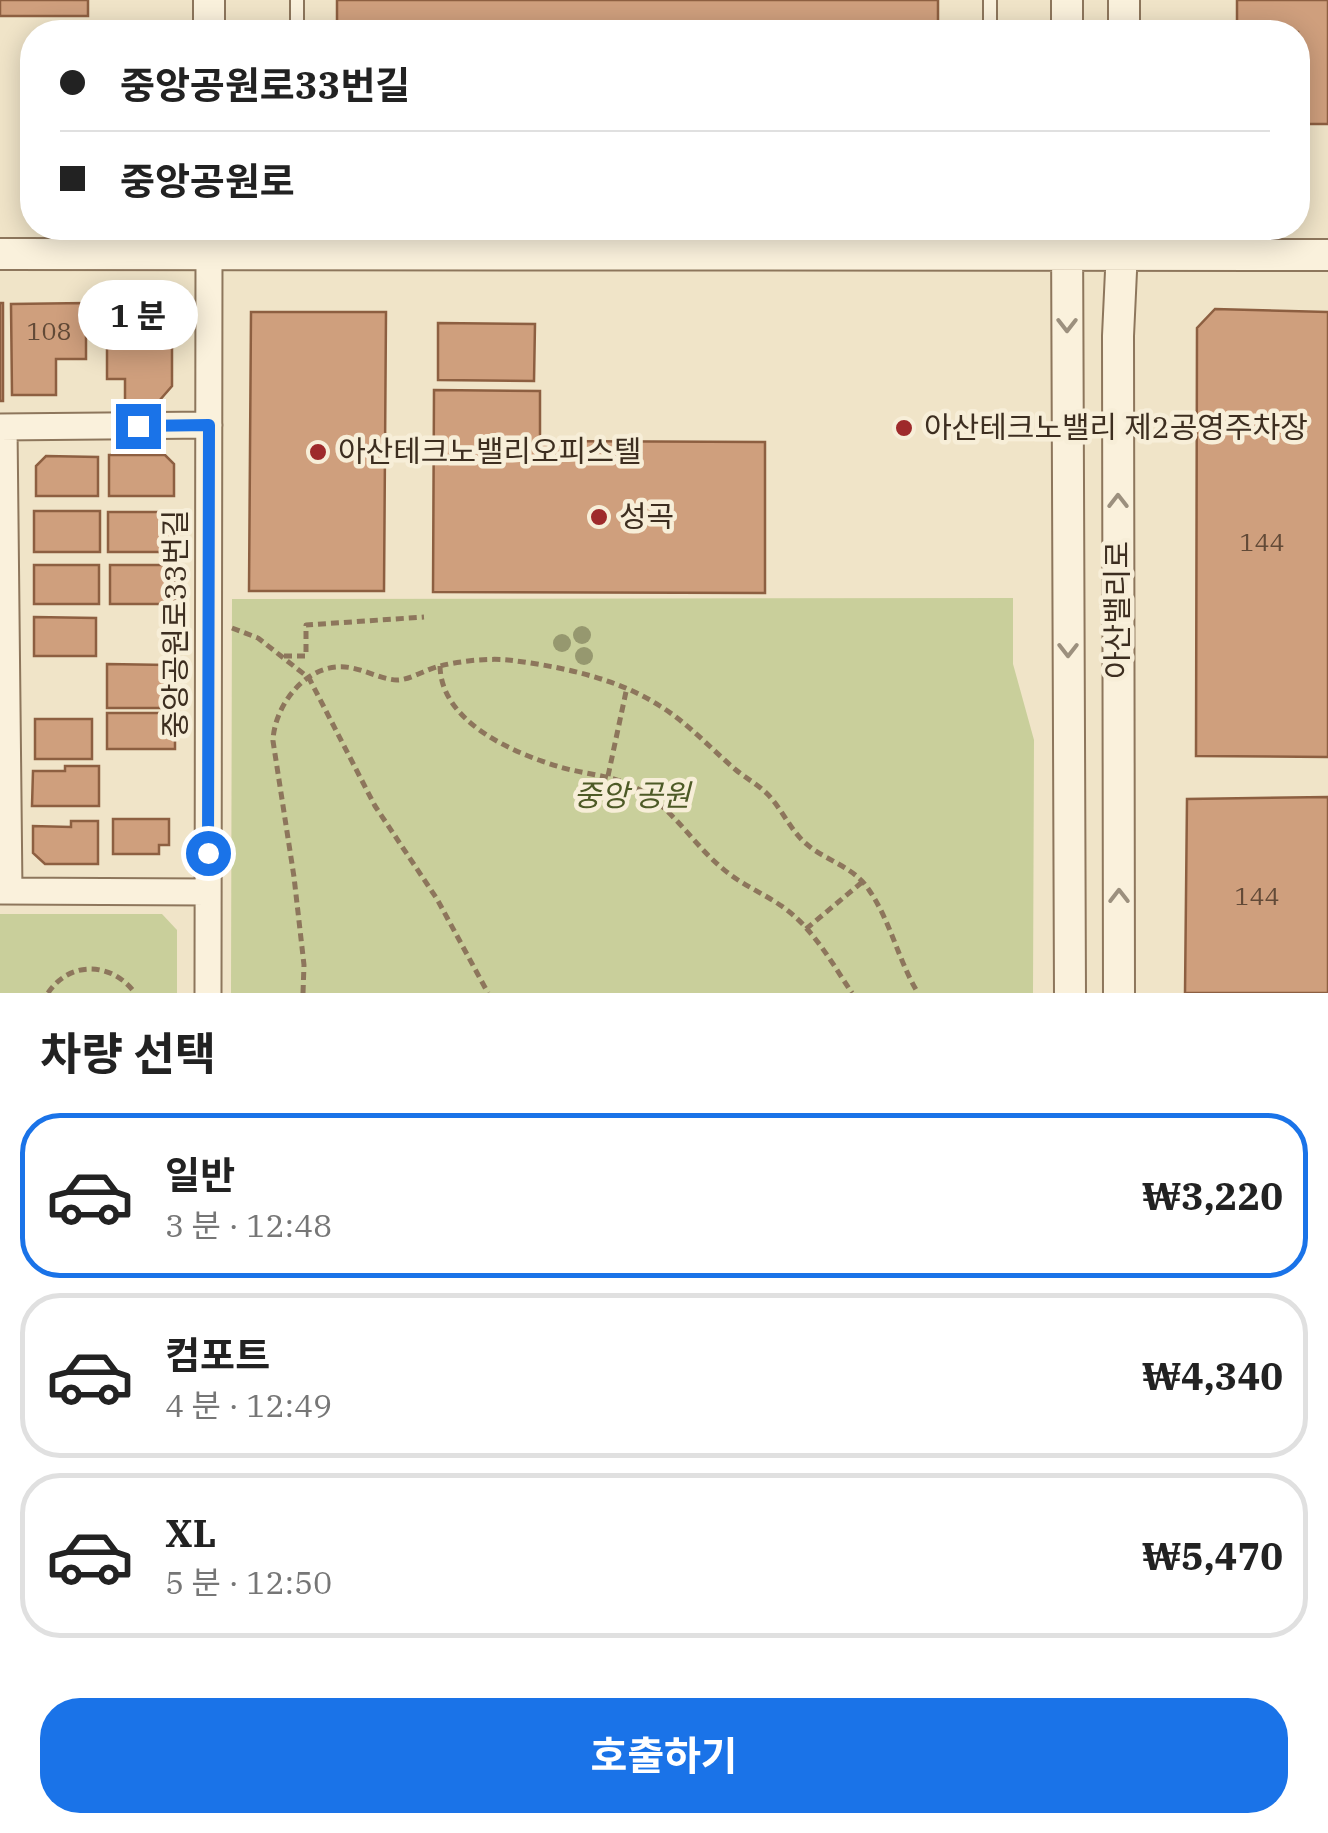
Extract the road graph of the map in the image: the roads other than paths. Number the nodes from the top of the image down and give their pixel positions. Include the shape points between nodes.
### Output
1 (209, 241) edge
2 (1067, 241) edge
3 (1122, 241) edge
4 (0, 254) edge
5 (1328, 256) edge
6 (209, 425) junction
7 (2, 427) edge
8 (4, 891) edge
9 (208, 892) junction
10 (208, 993) edge
11 (1070, 993) edge
12 (1119, 993) edge

1 - 2 street
1 - 4 street
1 - 6 street, 중앙공원로33번길
2 - 3 street
2 -> 11 street, 아산밸리로
3 - 5 street
12 -> 3 street, 아산밸리로
6 - 7 street
6 - 9 street, 중앙공원로33번길
7 - 8 street
8 - 9 street
9 - 10 street, 중앙공원로33번길

